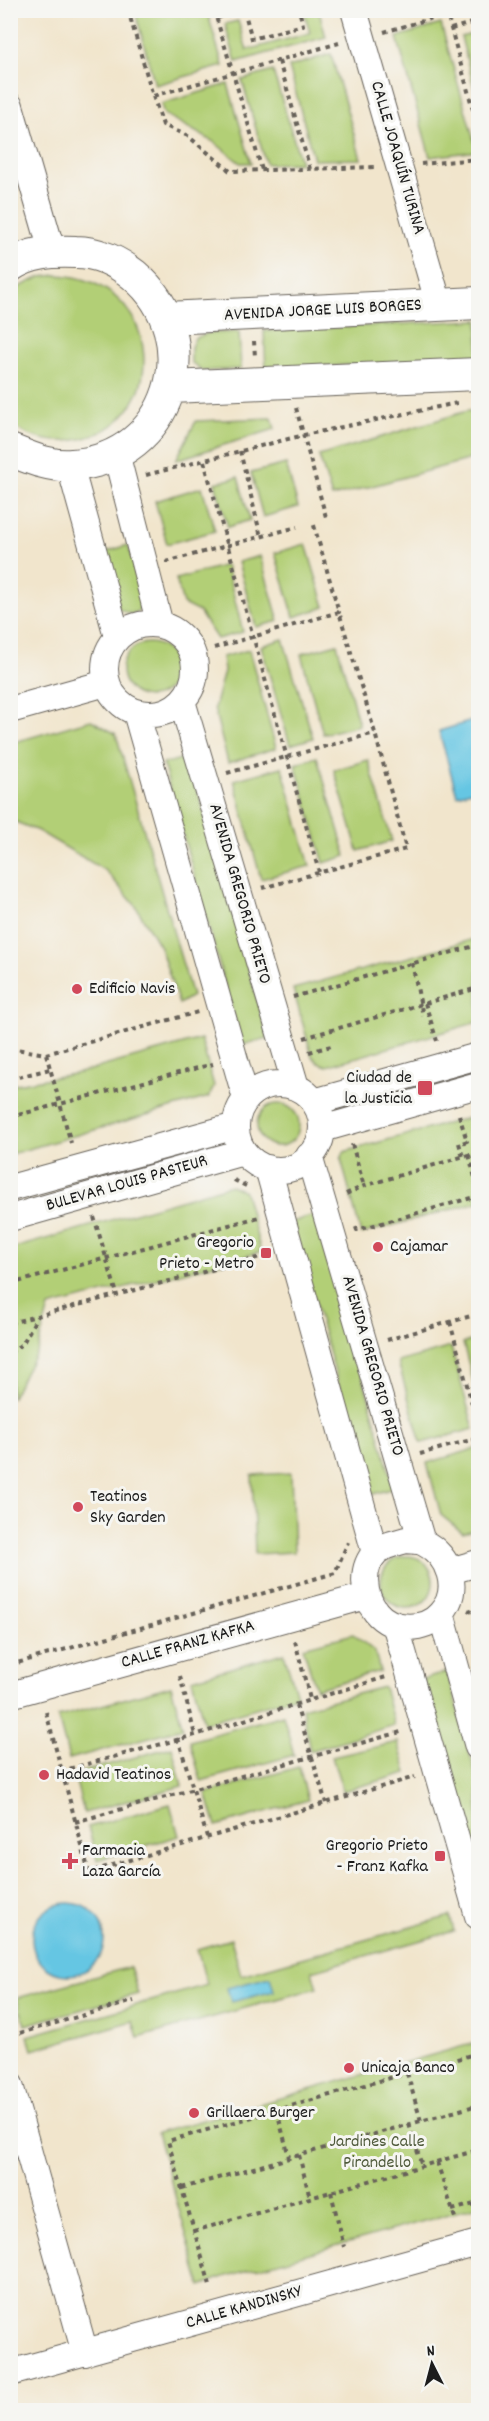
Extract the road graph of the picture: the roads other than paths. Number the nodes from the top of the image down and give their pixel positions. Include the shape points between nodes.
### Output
1 (354, 10) edge
2 (10, 106) edge
3 (52, 251) junction
4 (12, 260) edge
5 (478, 303) edge
6 (439, 305) junction
7 (167, 318) junction
8 (171, 387) junction
9 (473, 388) edge
10 (10, 450) edge
11 (116, 453) junction
12 (70, 466) junction
13 (160, 625) junction
14 (117, 636) junction
15 (106, 683) junction
16 (182, 701) junction
17 (10, 710) edge
18 (136, 712) junction
19 (478, 1056) edge
20 (478, 1085) edge
21 (305, 1095) junction
22 (246, 1099) junction
23 (236, 1126) junction
24 (322, 1129) junction
25 (243, 1152) junction
26 (309, 1156) junction
27 (268, 1168) junction
28 (10, 1188) edge
29 (10, 1218) edge
30 (422, 1542) junction
31 (375, 1553) junction
32 (478, 1563) edge
33 (450, 1571) junction
34 (366, 1596) junction
35 (441, 1613) junction
36 (396, 1627) junction
37 (10, 1695) edge
38 (478, 1747) edge
39 (478, 1916) edge
40 (10, 2085) edge
41 (478, 2243) edge
42 (85, 2353) junction
43 (10, 2373) edge

1 - 6 street, CALLE JOAQUÍN TURINA
2 - 3 street
3 - 4 main road
3 - 7 main road via 88,252 122,265 149,288
5 - 6 main road, AVENIDA JORGE LUIS BORGES
6 - 7 main road, AVENIDA JORGE LUIS BORGES
7 - 8 main road via 174,345
8 - 9 main road
8 - 11 main road via 155,420 139,438
10 - 12 main road via 39,462
11 - 12 main road
11 - 13 street
12 - 14 street
13 - 14 street via 140,624
13 - 16 street via 186,641 195,660 194,679
14 - 15 street via 105,660
15 - 17 street
15 - 18 street via 116,699
16 - 18 street via 162,713
16 - 21 street, AVENIDA GREGORIO PRIETO
18 - 22 street
19 - 21 street
20 - 24 street
21 - 22 street via 283,1084 269,1085
21 - 24 street via 320,1115
22 - 23 street via 238,1111
23 - 25 street
23 - 28 street, BULEVAR LOUIS PASTEUR
24 - 26 street
25 - 27 street
25 - 29 street, BULEVAR LOUIS PASTEUR via 91,1207
26 - 27 street via 290,1168
26 - 30 street, AVENIDA GREGORIO PRIETO
27 - 31 street
30 - 31 street via 406,1540
30 - 33 street via 439,1553
31 - 34 street via 367,1570
32 - 33 street
33 - 35 street via 452,1586
34 - 36 street via 376,1613
34 - 37 street, CALLE FRANZ KAFKA
35 - 36 street via 421,1624
35 - 38 street
36 - 39 street
40 - 42 street
41 - 42 street, CALLE KANDINSKY
42 - 43 street, CALLE KANDINSKY

